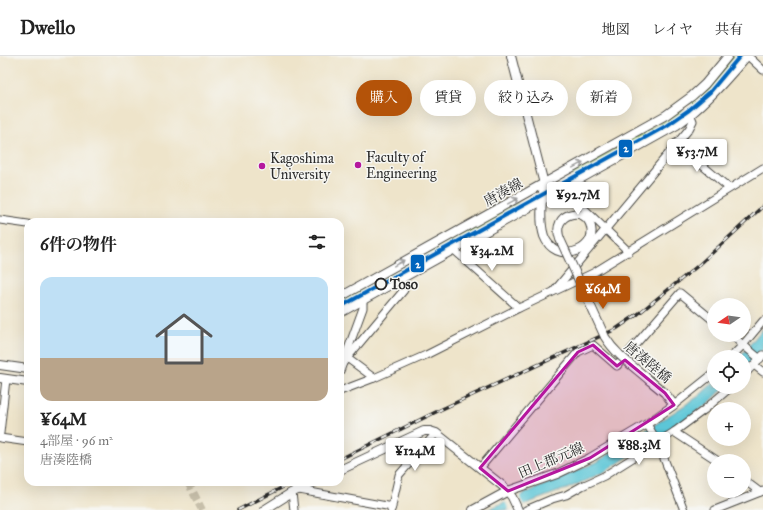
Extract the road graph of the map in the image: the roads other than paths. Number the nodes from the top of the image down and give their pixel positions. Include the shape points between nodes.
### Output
1 (510, 56) edge
2 (728, 56) edge
3 (747, 56) edge
4 (763, 70) edge
5 (690, 116) junction
6 (676, 143) junction
7 (763, 168) edge
8 (544, 184) junction
9 (729, 188) junction
10 (564, 189) junction
11 (542, 201) junction
12 (0, 220) edge
13 (24, 223) edge
14 (606, 229) junction
15 (454, 250) junction
16 (629, 252) junction
17 (401, 280) junction
18 (554, 292) junction
19 (344, 295) edge
20 (363, 300) junction
21 (519, 308) junction
22 (344, 311) edge
23 (707, 315) edge
24 (763, 321) edge
25 (739, 342) edge
26 (743, 345) junction
27 (738, 350) edge
28 (761, 357) edge
29 (348, 358) junction
30 (344, 360) edge
31 (344, 364) edge
32 (0, 365) edge
33 (754, 365) junction
34 (24, 368) edge
35 (751, 368) edge
36 (763, 372) edge
37 (374, 378) junction
38 (3, 379) edge
39 (707, 379) edge
40 (24, 382) edge
41 (344, 389) edge
42 (723, 394) edge
43 (674, 405) junction
44 (647, 424) junction
45 (674, 432) junction
46 (0, 433) edge
47 (436, 433) junction
48 (0, 438) edge
49 (24, 441) edge
50 (658, 443) junction
51 (707, 454) edge
52 (344, 468) edge
53 (480, 468) junction
54 (751, 485) edge
55 (306, 486) edge
56 (295, 491) junction
57 (762, 492) edge
58 (510, 494) junction
59 (391, 508) edge
60 (264, 510) edge
61 (294, 510) edge
62 (473, 510) edge
63 (518, 510) edge
64 (526, 510) edge
65 (684, 510) edge
66 (715, 510) edge

1 - 8 street
8 -> 2 street, 唐湊線 via 666,116 705,84
3 - 4 street
3 - 5 street, 唐湊線 via 713,95
5 - 6 street via 693,121 689,129
5 - 10 street, 唐湊線
6 - 9 street
6 - 14 street
7 - 9 street
8 - 11 street
19 -> 8 street, 唐湊線
9 - 16 street
10 - 11 street, 唐湊線
10 - 14 street
11 - 15 street, 唐湊線
11 - 43 street, 唐湊陸橋, bridge via 545,236 558,251 574,252 588,242 592,232 585,216 568,215 558,225 558,233 560,239 604,337 619,356 665,393
12 - 13 street
14 - 16 street
14 - 18 street
15 - 17 street, 唐湊線
15 - 21 street
16 - 18 street
17 - 20 street, 唐湊線
17 - 29 street via 404,290
18 - 21 street
20 - 22 street, 唐湊線
20 - 30 street via 363,308
21 - 37 street
23 - 53 street via 680,293 617,366 593,345 578,352
24 - 26 street
25 - 26 street
26 - 27 street
26 - 28 street
28 - 33 street
29 - 31 street
29 - 37 street
32 - 34 street
33 - 35 street
33 - 36 street
37 - 41 street
38 - 40 street
38 - 46 street
39 - 43 street, 田上郡元線
42 - 45 street
43 - 44 street, 田上郡元線
44 - 50 street
44 - 58 street, 田上郡元線 via 590,458
45 - 50 street
45 - 51 street
47 - 52 street via 424,431
47 - 53 street
47 - 59 street via 399,475
48 - 49 street
50 - 64 street via 604,476 566,495
50 - 65 street
53 - 58 street
54 - 57 street
55 - 56 street
56 - 59 street
56 - 60 street
56 - 61 street
57 - 66 street
58 - 62 street, 田上郡元線
58 - 63 street

